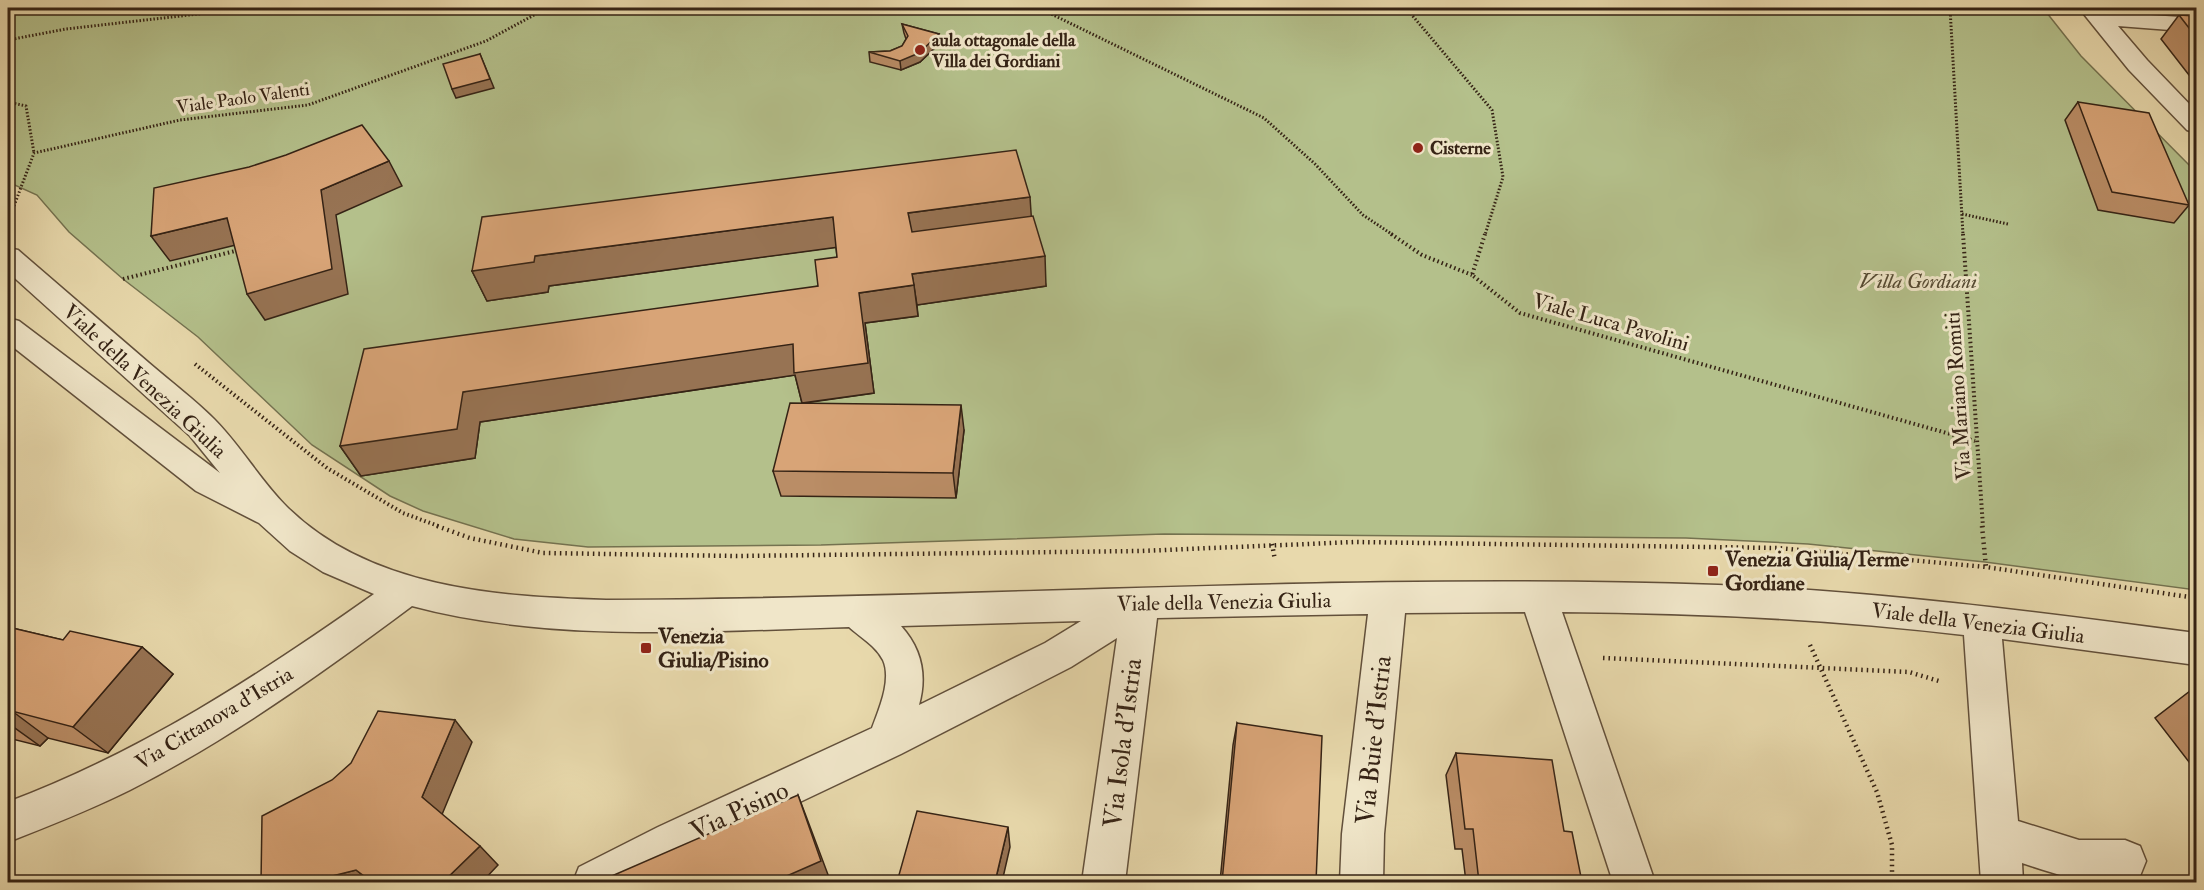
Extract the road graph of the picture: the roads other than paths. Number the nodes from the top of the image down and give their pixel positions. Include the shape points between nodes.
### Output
1 (2094, 13) edge
2 (2196, 25) edge
3 (2196, 125) edge
4 (8, 257) edge
5 (8, 328) edge
6 (272, 514) junction
7 (406, 590) junction
8 (1538, 596) junction
9 (1388, 598) junction
10 (1140, 603) junction
11 (857, 612) junction
12 (1982, 622) junction
13 (2196, 649) edge
14 (886, 741) junction
15 (8, 822) edge
16 (2000, 836) junction
17 (2125, 861) dead end
18 (594, 882) edge
19 (1104, 882) edge
20 (1362, 882) edge
21 (1634, 882) edge
22 (2002, 882) edge

1 - 2 street
1 - 3 street
4 - 6 street, Viale della Venezia Giulia via 202,427
5 - 6 street, Viale della Venezia Giulia via 194,472
6 - 7 street, Viale della Venezia Giulia via 327,556
7 - 11 street, Viale della Venezia Giulia via 530,613
7 - 15 street, Via Cittanova d'Istria via 205,728 113,778
8 - 9 street, Viale della Venezia Giulia
8 - 12 street, Viale della Venezia Giulia via 1797,604
8 - 21 street
9 - 10 street, Viale della Venezia Giulia
9 - 20 street, Via Buie d'Istria via 1363,834
10 - 11 street, Viale della Venezia Giulia
10 - 14 street, Via Pisino via 1058,655
10 - 19 street, Via Isola d'Istria
11 - 14 street via 890,640 900,654 904,675 901,707
12 - 13 street, Viale della Venezia Giulia
12 - 16 street
14 - 18 street, Via Pisino via 672,841
16 - 17 street via 2079,861
16 - 22 street

